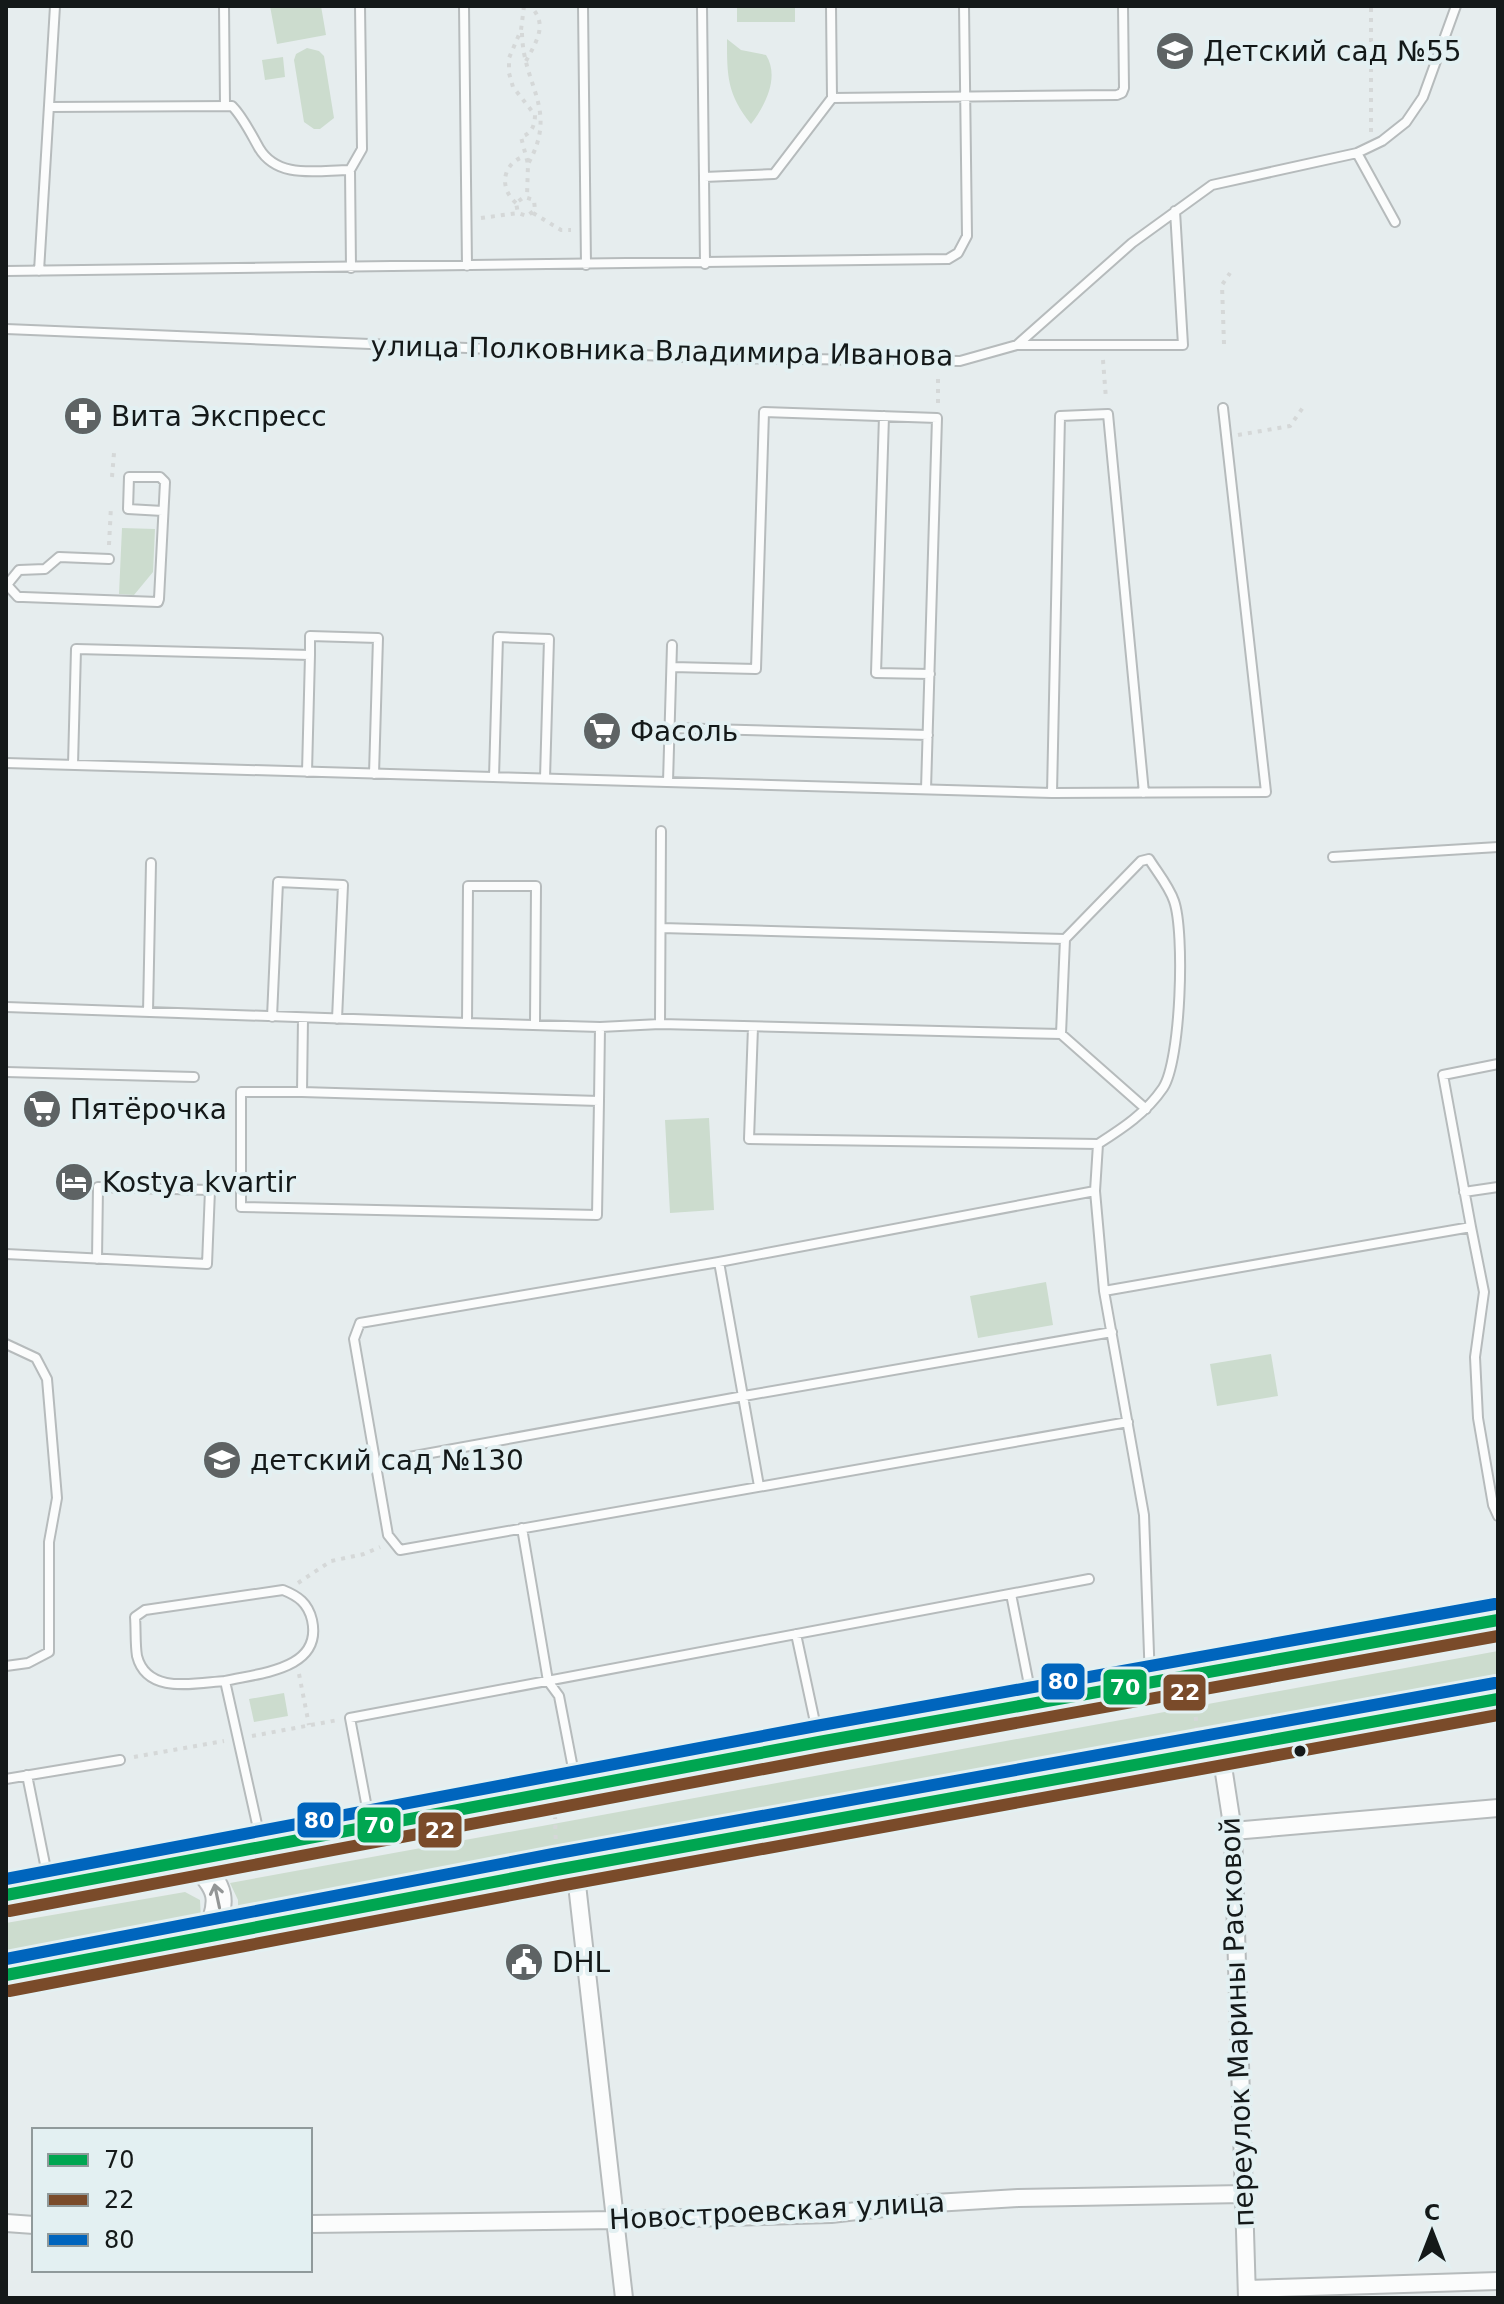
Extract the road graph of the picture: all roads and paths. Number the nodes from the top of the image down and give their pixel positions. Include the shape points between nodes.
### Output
1 (55, 6) edge
2 (224, 6) edge
3 (360, 6) edge
4 (464, 6) edge
5 (524, 6) edge
6 (530, 6) edge
7 (583, 6) edge
8 (702, 6) edge
9 (831, 6) edge
10 (964, 6) edge
11 (1123, 6) edge
12 (1371, 6) edge
13 (1456, 6) edge
14 (521, 30) junction
15 (525, 63) junction
16 (965, 96) junction
17 (832, 98) junction
18 (225, 105) junction
19 (49, 107) junction
20 (535, 121) junction
21 (542, 122) junction
22 (1371, 146) junction
23 (1357, 153) junction
24 (526, 156) junction
25 (528, 164) junction
26 (350, 170) junction
27 (704, 177) junction
28 (527, 197) junction
29 (516, 203) junction
30 (1175, 211) junction
31 (518, 213) junction
32 (533, 213) junction
33 (466, 218) junction
34 (1395, 222) dead end
35 (586, 229) junction
36 (705, 264) junction
37 (586, 265) junction
38 (467, 266) junction
39 (351, 268) junction
40 (6, 271) edge
41 (39, 271) junction
42 (1230, 273) dead end
43 (6, 329) edge
44 (1224, 344) dead end
45 (1017, 345) junction
46 (1101, 345) junction
47 (939, 360) junction
48 (1304, 406) dead end
49 (1223, 408) dead end
50 (1108, 414) junction
51 (884, 416) junction
52 (937, 418) junction
53 (1226, 437) junction
54 (163, 511) junction
55 (109, 559) dead end
56 (7, 586) edge
57 (672, 645) dead end
58 (310, 655) junction
59 (672, 667) junction
60 (930, 674) junction
61 (670, 728) junction
62 (928, 735) junction
63 (6, 763) edge
64 (73, 765) junction
65 (307, 772) junction
66 (374, 774) junction
67 (494, 777) junction
68 (545, 778) junction
69 (668, 782) junction
70 (926, 789) junction
71 (1052, 793) junction
72 (1144, 793) junction
73 (661, 831) dead end
74 (1498, 847) edge
75 (1333, 857) dead end
76 (151, 863) dead end
77 (661, 928) junction
78 (1065, 939) junction
79 (6, 1007) edge
80 (148, 1012) junction
81 (272, 1017) junction
82 (303, 1018) junction
83 (337, 1019) junction
84 (467, 1023) junction
85 (535, 1023) junction
86 (660, 1024) junction
87 (600, 1027) junction
88 (753, 1027) junction
89 (1061, 1034) junction
90 (1498, 1064) edge
91 (6, 1072) edge
92 (194, 1077) dead end
93 (302, 1092) junction
94 (599, 1101) junction
95 (1146, 1109) junction
96 (1098, 1144) junction
97 (1498, 1187) edge
98 (1095, 1191) junction
99 (1464, 1192) junction
100 (1471, 1227) junction
101 (6, 1254) edge
102 (97, 1259) junction
103 (719, 1262) junction
104 (1104, 1291) junction
105 (1112, 1332) junction
106 (6, 1344) edge
107 (744, 1396) junction
108 (1128, 1422) junction
109 (376, 1463) junction
110 (759, 1486) junction
111 (1498, 1516) edge
112 (522, 1528) junction
113 (393, 1540) junction
114 (1089, 1579) dead end
115 (286, 1592) junction
116 (1011, 1594) junction
117 (1498, 1620) edge
118 (796, 1634) junction
119 (297, 1663) junction
120 (6, 1666) edge
121 (1193, 1675) junction
122 (225, 1681) junction
123 (548, 1681) junction
124 (1150, 1682) junction
125 (1498, 1699) edge
126 (1033, 1704) junction
127 (309, 1725) dead end
128 (819, 1742) junction
129 (1209, 1749) junction
130 (120, 1760) dead end
131 (27, 1775) junction
132 (6, 1779) edge
133 (566, 1790) junction
134 (1498, 1808) edge
135 (371, 1827) junction
136 (1233, 1831) junction
137 (262, 1847) junction
138 (193, 1860) junction
139 (565, 1869) junction
140 (49, 1886) junction
141 (6, 1895) edge
142 (208, 1938) junction
143 (6, 1975) edge
144 (1244, 2194) junction
145 (617, 2220) junction
146 (6, 2223) edge
147 (312, 2224) edge
148 (32, 2225) edge
149 (1498, 2281) edge
150 (1247, 2294) edge
151 (624, 2298) edge

1 - 19 lane
2 - 18 lane
3 - 26 lane via 362,149
4 - 33 lane
5 - 14 path
6 - 15 path via 541,27
7 - 35 lane
8 - 27 lane
9 - 17 lane
10 - 16 lane
11 - 16 lane via 1122,93
12 - 22 path
13 - 22 lane, улица Полковника Владимира Иванова via 1423,97 1406,122
14 - 15 path
14 - 20 path via 509,58 509,73
15 - 21 path
16 - 17 lane
16 - 36 lane via 967,236 958,253 936,261
17 - 27 lane via 774,174
18 - 19 lane
18 - 26 lane via 237,111 275,166 290,171
19 - 41 lane
20 - 21 path
20 - 24 path via 521,137
21 - 25 path via 538,147
22 - 23 lane, улица Полковника Владимира Иванова
23 - 30 lane, улица Полковника Владимира Иванова via 1212,185
23 - 34 lane
24 - 25 path
24 - 29 path via 512,163 504,177 506,192
25 - 28 path
26 - 39 lane
27 - 36 lane
28 - 29 path
28 - 32 path via 536,205
29 - 31 path
30 - 45 lane, улица Полковника Владимира Иванова
30 - 46 lane via 1183,345
31 - 32 path
31 - 33 path
32 - 35 path via 561,230
33 - 38 lane
35 - 37 lane
36 - 37 lane
37 - 38 lane
38 - 39 lane
39 - 41 lane
40 - 41 lane
42 - 44 path via 1222,285
43 - 47 lane, улица Полковника Владимира Иванова via 714,358
45 - 46 lane
45 - 47 lane, улица Полковника Владимира Иванова via 960,361
46 - 50 path
47 - 52 path
48 - 53 path via 1290,426
49 - 53 lane
50 - 71 lane via 1060,416
50 - 72 lane
51 - 52 lane
51 - 59 lane via 764,412 756,669
51 - 60 lane via 876,673
52 - 60 lane
53 - 72 lane via 1266,792
54 - 54 lane via 164,478 129,477 128,509
54 - 56 lane via 158,602 18,597
55 - 56 lane via 59,557 45,569 19,570
57 - 59 lane
58 - 64 lane via 76,649
58 - 65 lane
58 - 66 lane via 310,636 378,638
59 - 61 lane
60 - 62 lane
61 - 62 lane
61 - 69 lane
62 - 70 lane
63 - 64 lane
64 - 65 lane
65 - 66 lane
66 - 67 lane
67 - 68 lane
67 - 68 lane via 498,637 549,639
68 - 69 lane
69 - 70 lane
70 - 71 lane
71 - 72 lane
73 - 77 lane
74 - 75 lane
76 - 80 lane
77 - 78 lane
77 - 86 lane
78 - 89 lane
78 - 95 lane via 1141,861 1149,859 1174,900 1180,930 1177,1033 1165,1085
79 - 80 lane
80 - 81 lane
81 - 82 lane
81 - 83 lane via 278,882 343,885
82 - 83 lane
82 - 93 lane
83 - 84 lane
84 - 85 lane
84 - 85 lane via 468,886 536,886
85 - 87 lane
86 - 87 lane
86 - 88 lane
87 - 94 lane
88 - 89 lane
88 - 96 lane via 749,1139
89 - 95 lane
90 - 99 lane via 1443,1075
91 - 92 lane
93 - 94 lane
93 - 94 lane via 241,1092 241,1207 597,1215
95 - 96 lane
96 - 98 lane
97 - 99 lane
98 - 103 lane
98 - 104 lane
99 - 100 lane
100 - 104 lane
100 - 111 lane via 1484,1292 1475,1357 1478,1418
101 - 102 lane
102 - 102 lane via 207,1264 210,1190 98,1187
103 - 107 lane
103 - 109 lane via 360,1323 354,1339
104 - 105 lane
105 - 107 lane
105 - 108 lane
106 - 120 lane via 36,1358 47,1379 57,1498 49,1542 49,1652
107 - 109 lane
107 - 110 lane
108 - 110 lane
108 - 124 lane via 1144,1515
109 - 113 lane
110 - 112 lane
112 - 113 lane via 400,1550
112 - 123 lane
113 - 115 path via 331,1561
114 - 116 lane
115 - 119 lane via 309,1609 313,1627 308,1651
115 - 122 lane via 145,1610 135,1617 137,1655 145,1673 166,1685
116 - 118 lane
116 - 126 lane
117 - 121 main road
118 - 123 lane
118 - 128 lane
119 - 122 lane
119 - 127 path
121 - 124 main road
121 - 129 path
122 - 137 lane
123 - 133 lane via 559,1696
123 - 135 lane via 350,1718
124 - 126 main road
125 - 129 main road
126 - 128 main road
128 - 133 main road
129 - 136 street, переулок Марины Расковой
129 - 139 main road
130 - 131 lane
131 - 132 lane
131 - 140 lane
133 - 135 main road
133 - 139 path
134 - 136 street
135 - 137 main road
136 - 144 street, переулок Марины Расковой
137 - 138 main road
138 - 140 main road
142 -> 138 main road via 220,1896
139 - 142 main road
139 - 145 street
140 - 141 main road
142 - 143 main road
144 - 145 street, Новостроевская улица via 1018,2198 831,2214
144 - 150 street, переулок Марины Расковой
145 - 147 street, Новостроевская улица
145 - 151 street
146 - 148 street
149 - 150 street

